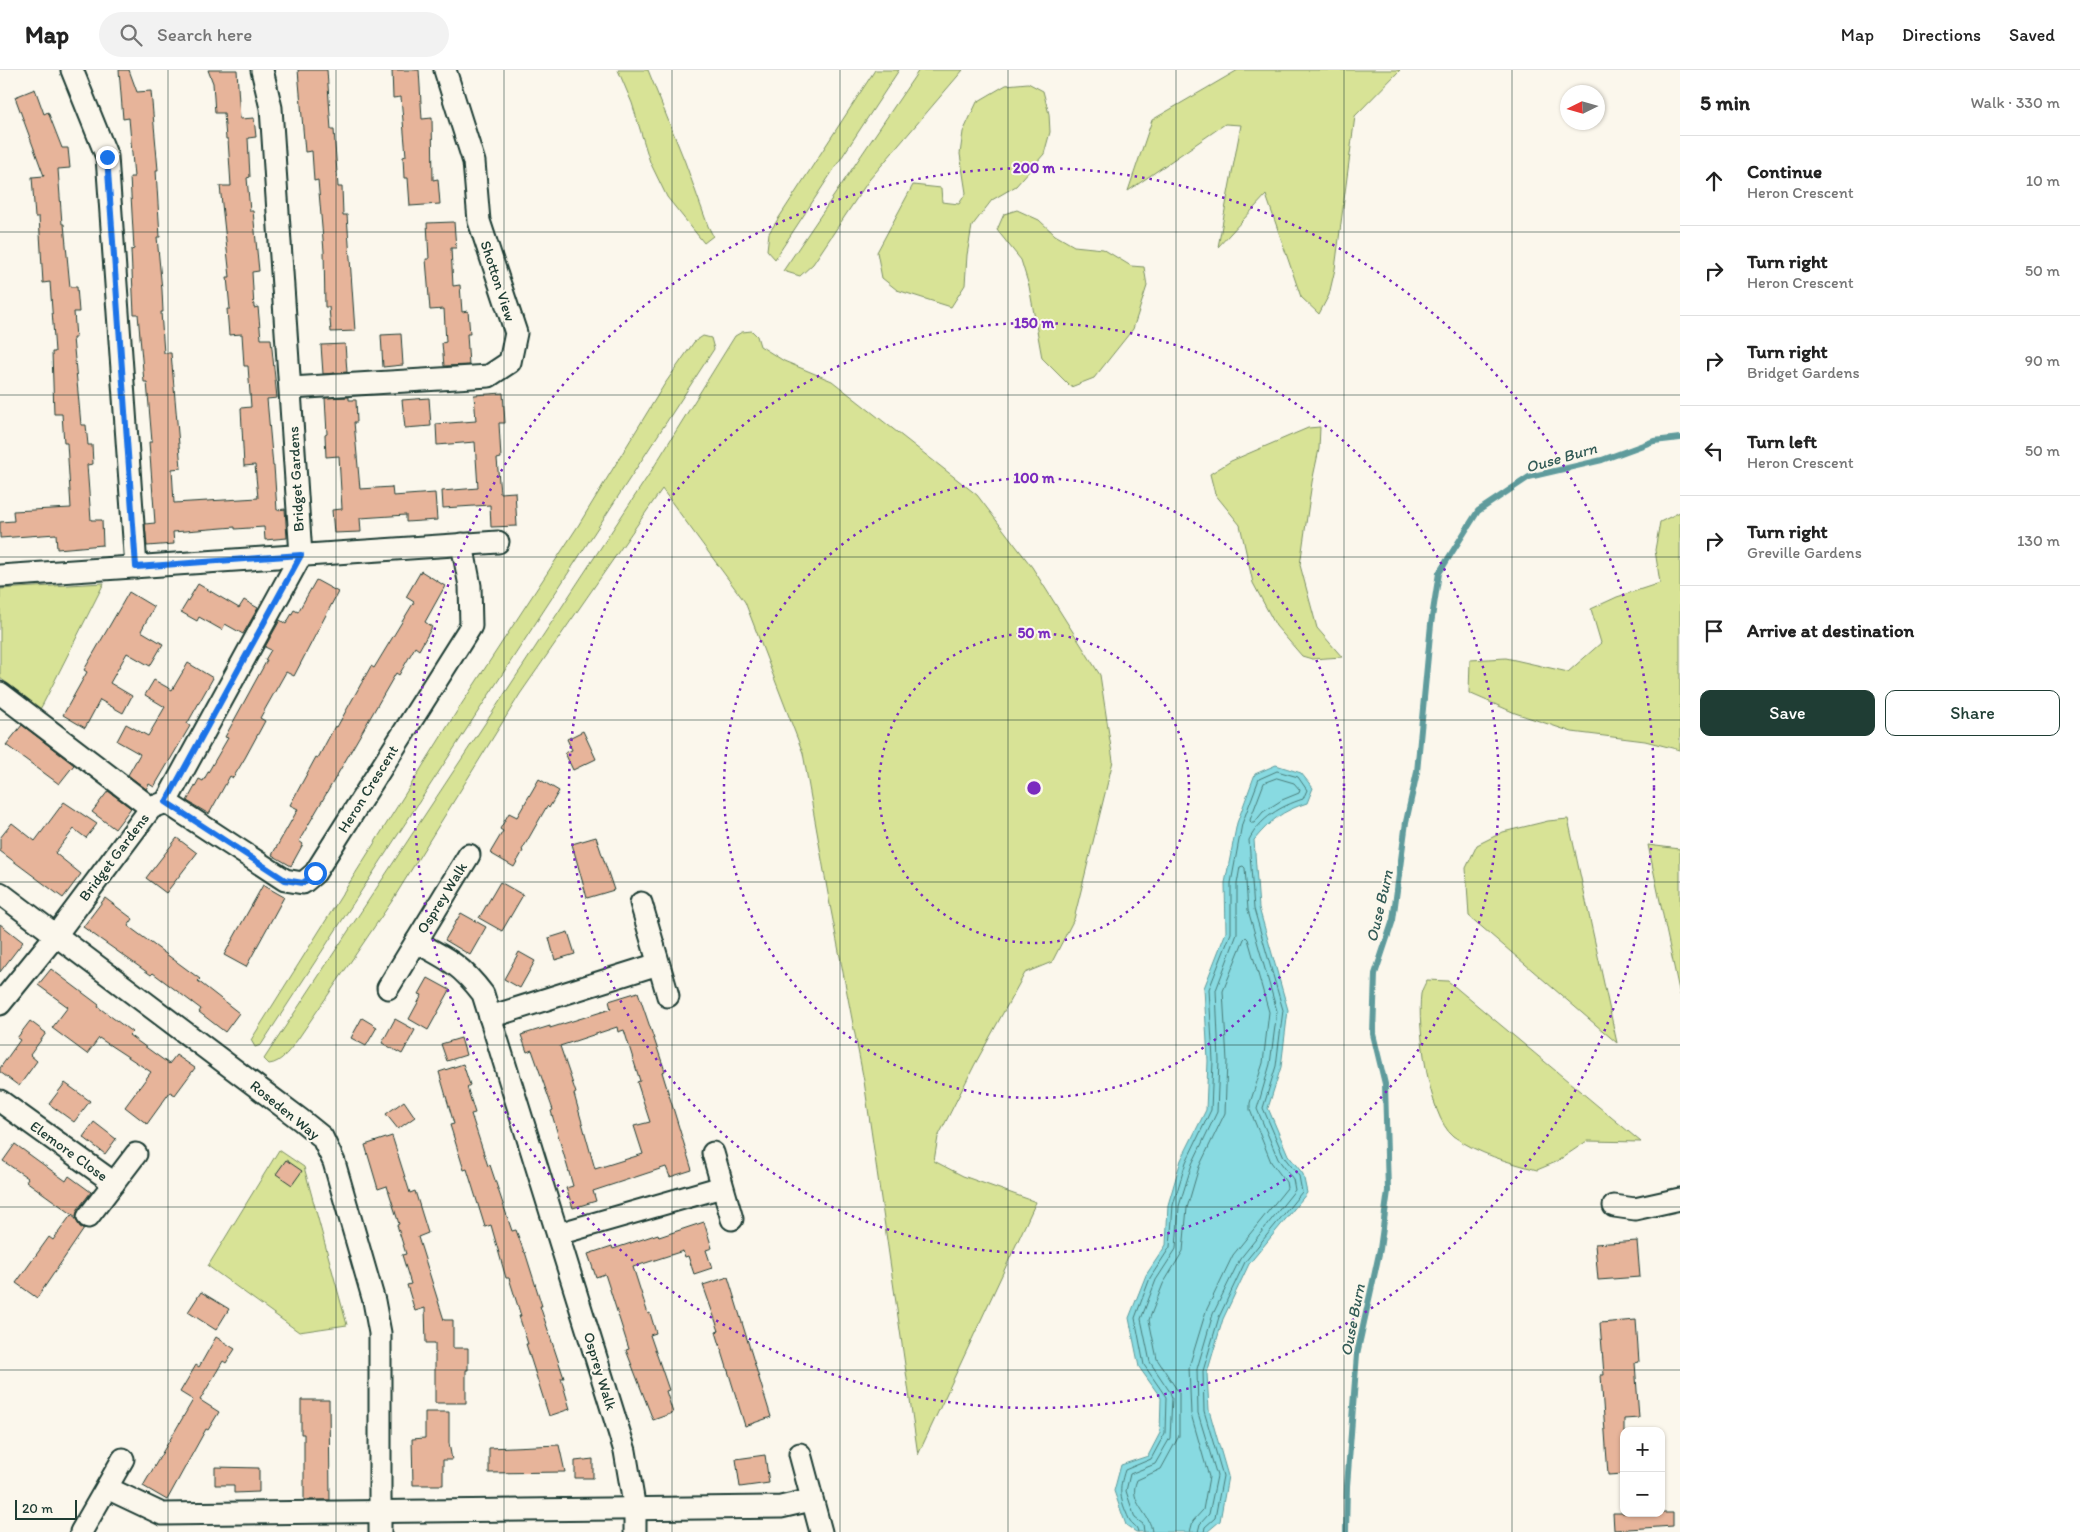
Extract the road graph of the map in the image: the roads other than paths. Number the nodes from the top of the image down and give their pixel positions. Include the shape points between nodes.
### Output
1 (72, 70) edge
2 (262, 70) edge
3 (445, 70) edge
4 (291, 388) junction
5 (498, 542) dead end
6 (462, 544) junction
7 (301, 555) junction
8 (136, 567) junction
9 (0, 576) edge
10 (0, 693) edge
11 (159, 805) junction
12 (469, 855) dead end
13 (0, 893) edge
14 (641, 903) dead end
15 (56, 935) junction
16 (416, 942) junction
17 (658, 964) junction
18 (388, 988) dead end
19 (668, 996) dead end
20 (0, 1004) edge
21 (490, 1017) junction
22 (0, 1101) edge
23 (713, 1153) dead end
24 (136, 1154) dead end
25 (114, 1183) junction
26 (722, 1187) junction
27 (1680, 1199) edge
28 (1614, 1206) dead end
29 (88, 1217) dead end
30 (732, 1219) dead end
31 (558, 1234) junction
32 (800, 1454) dead end
33 (123, 1459) dead end
34 (107, 1488) junction
35 (811, 1500) junction
36 (635, 1510) junction
37 (380, 1522) edge
38 (82, 1532) edge
39 (634, 1532) edge
40 (821, 1532) edge

1 - 8 street via 107,157
2 - 4 street, Bridget Gardens via 271,108
3 - 4 street, Shotton View via 474,162 479,221 516,333 510,362 489,376
4 - 7 street, Bridget Gardens
5 - 6 street
6 - 7 street
6 - 11 street, Heron Crescent via 470,586 471,626 315,873 303,883 285,880
7 - 8 street
7 - 11 street, Bridget Gardens
8 - 9 street
10 - 11 street, Heron Crescent
11 - 15 street, Bridget Gardens
12 - 16 street, Osprey Walk
13 - 15 street, Roseden Way
14 - 17 street
15 - 20 street, Bridget Gardens
15 - 37 street, Roseden Way via 322,1138 337,1171 380,1333
16 - 18 street, Osprey Walk
16 - 21 street, Osprey Walk via 451,960 468,974 483,994
17 - 19 street
17 - 21 street
21 - 31 street, Osprey Walk
22 - 25 street, Elemore Close
23 - 26 street
24 - 25 street, Elemore Close
25 - 29 street, Elemore Close
26 - 30 street
26 - 31 street
27 - 28 street via 1635,1209
31 - 36 street, Osprey Walk via 625,1451
32 - 35 street
33 - 34 street
34 - 37 street via 162,1514
34 - 38 street
35 - 36 street via 781,1507
35 - 40 street
36 - 37 street
36 - 39 street, Osprey Walk

